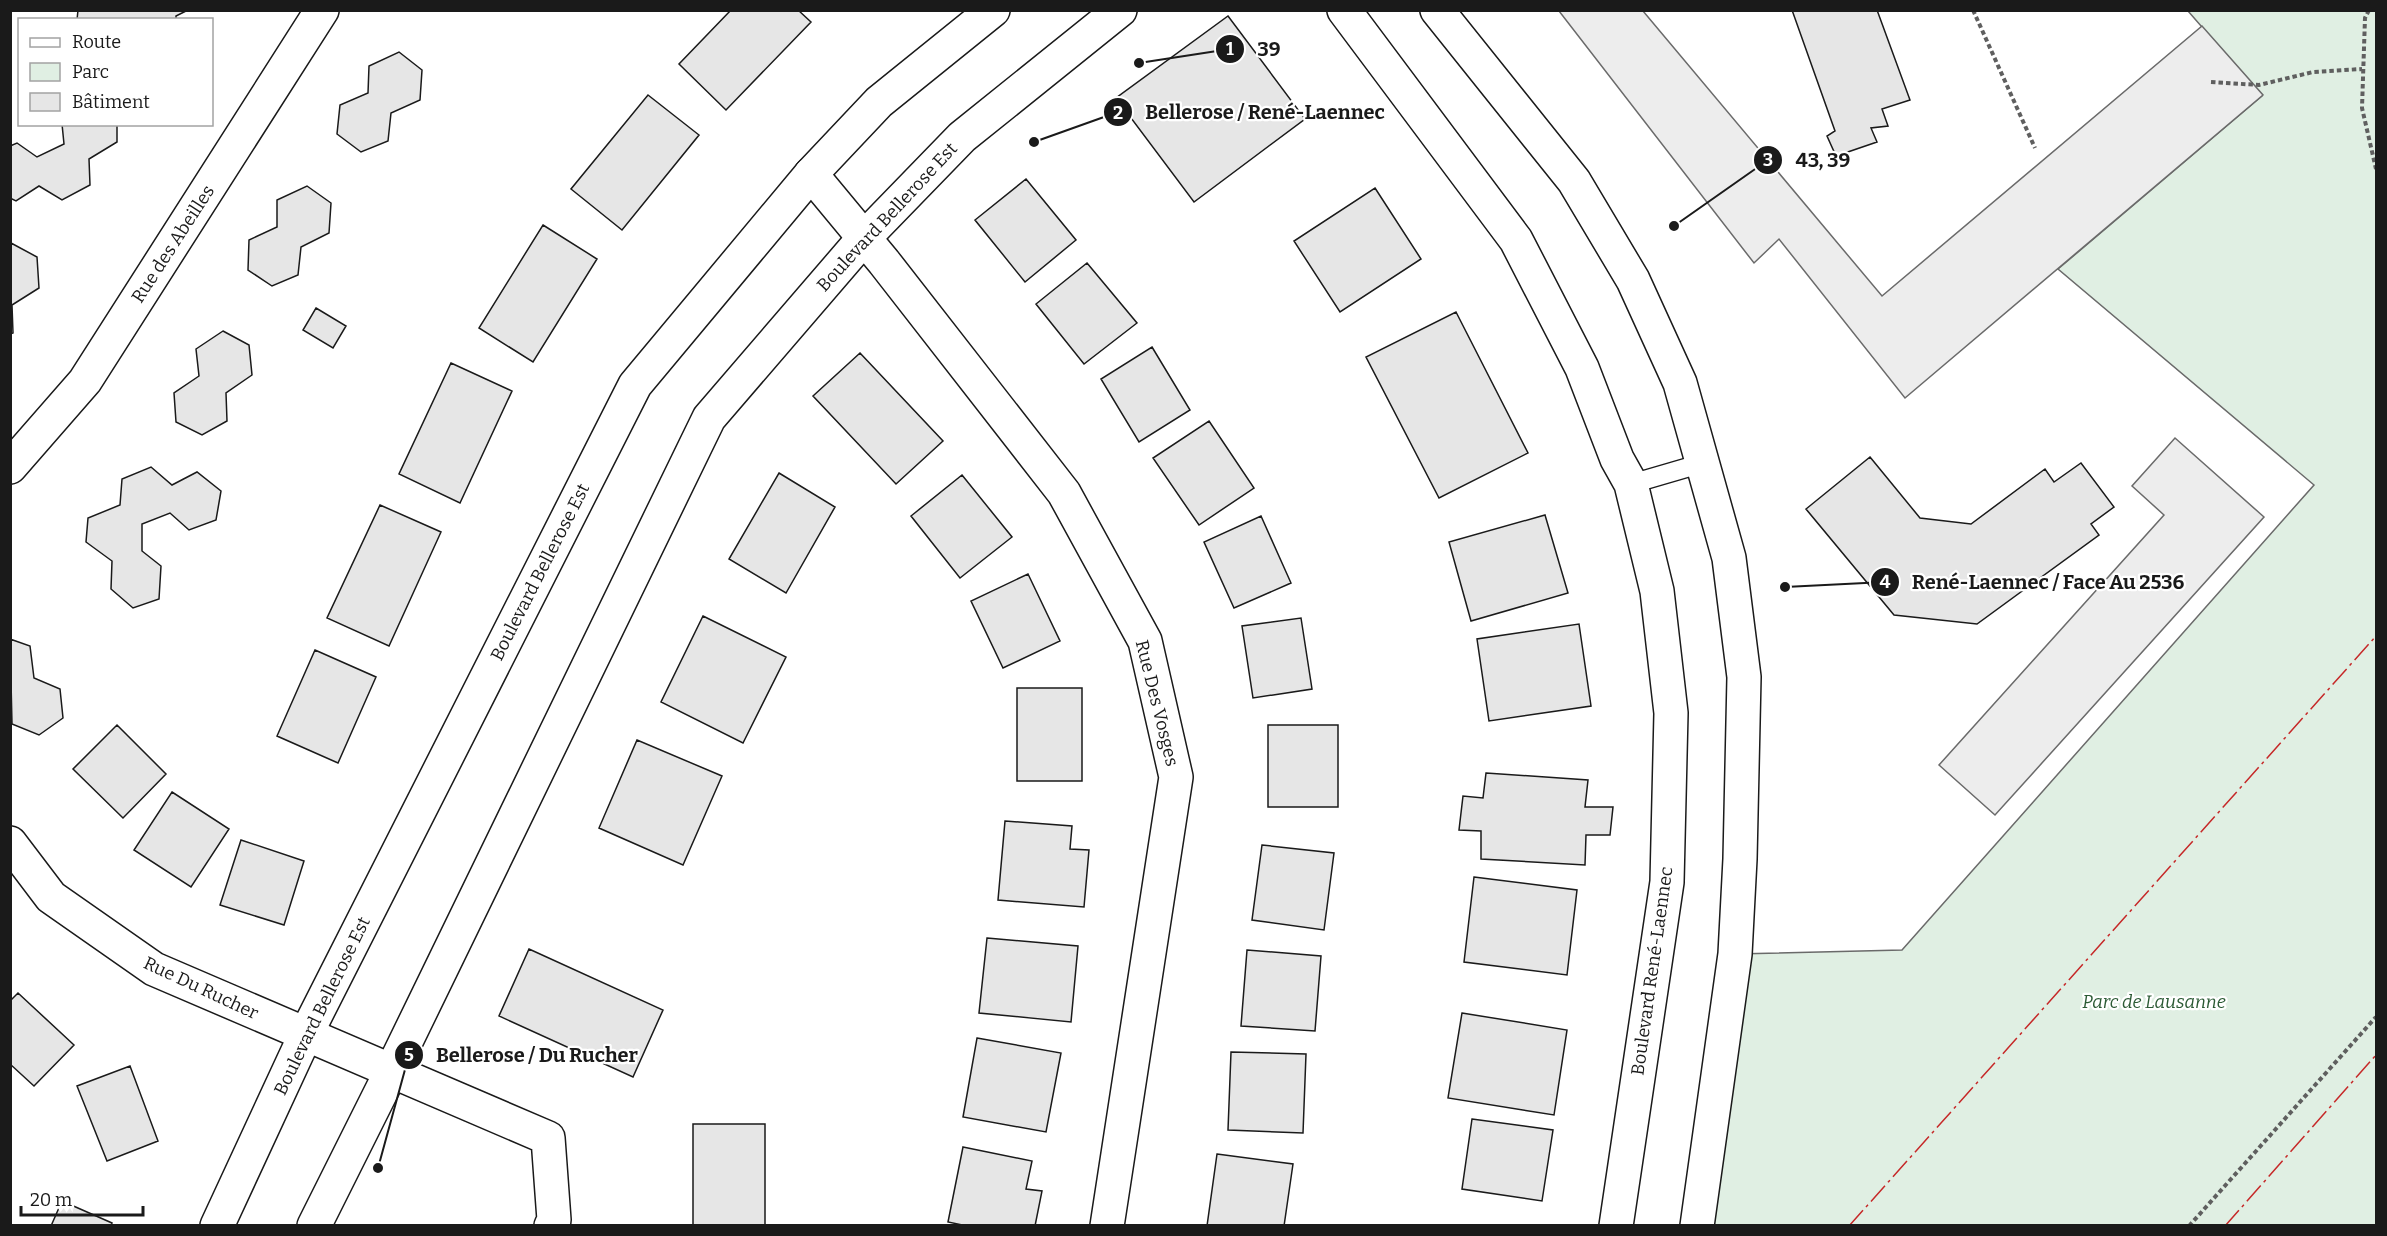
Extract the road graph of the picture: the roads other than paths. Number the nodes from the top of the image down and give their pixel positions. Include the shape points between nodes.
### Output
1 (322, 10) edge
2 (993, 10) edge
3 (1120, 10) edge
4 (1344, 10) edge
5 (1437, 10) edge
6 (811, 174) junction
7 (864, 239) junction
8 (1703, 463) junction
9 (10, 467) edge
10 (1630, 484) junction
11 (10, 843) edge
12 (305, 1036) junction
13 (391, 1072) junction
14 (217, 1226) edge
15 (314, 1226) edge
16 (551, 1226) edge
17 (1107, 1226) edge
18 (1616, 1226) edge
19 (1697, 1226) edge

1 - 9 street, Rue des Abeilles via 85,381
2 - 6 street, Boulevard Bellerose Est via 879,102
3 - 7 street, Boulevard Bellerose Est via 962,137
4 - 10 street, Boulevard René-Laennec via 1516,240 1582,368
5 - 8 street via 1574,181 1633,280 1680,383
6 - 7 street, Rue Des Vosges
6 - 12 street, Boulevard Bellerose Est via 635,385
7 - 13 street, Boulevard Bellerose Est via 709,418
7 - 17 street, Rue Des Vosges via 1064,493 1145,641 1176,777
8 - 10 lane
8 - 19 street via 1729,558 1744,677 1735,954
10 - 18 street, Boulevard René-Laennec via 1657,591 1671,713 1667,882
11 - 12 street, Rue Du Rucher via 51,897 154,969
12 - 13 street, Rue Du Rucher
12 - 14 street, Boulevard Bellerose Est
13 - 15 street, Boulevard Bellerose Est
13 - 16 street via 548,1138 554,1220

